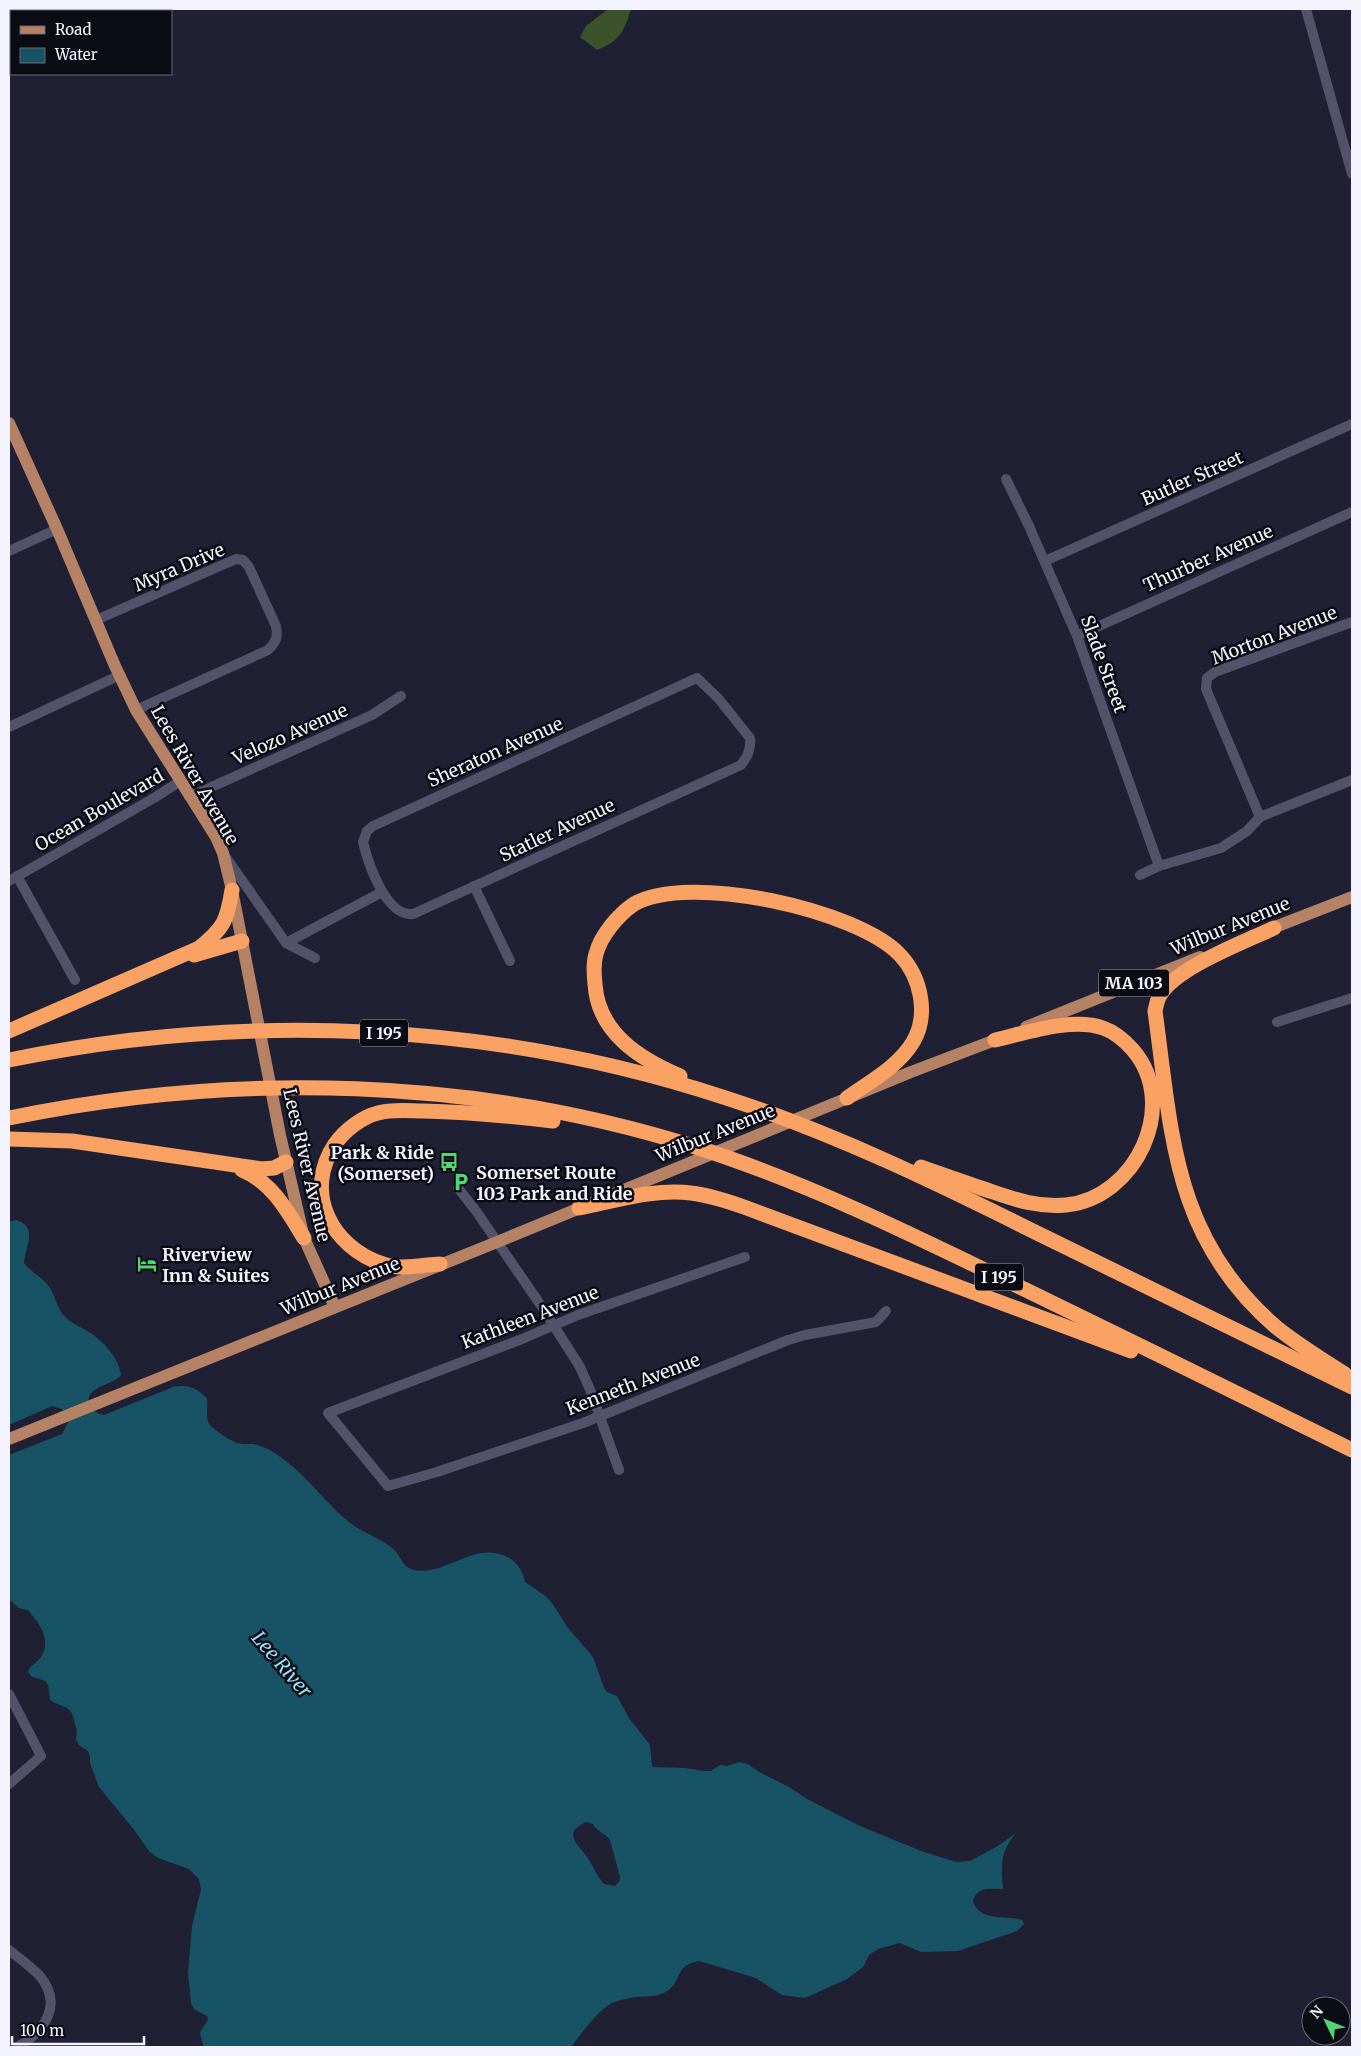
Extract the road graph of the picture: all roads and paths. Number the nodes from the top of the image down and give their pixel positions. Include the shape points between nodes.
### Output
1 (1306, 9) edge
2 (1352, 174) edge
3 (9, 422) edge
4 (1352, 424) edge
5 (1006, 479) dead end
6 (1352, 512) edge
7 (58, 529) junction
8 (9, 551) edge
9 (1045, 561) junction
10 (96, 620) junction
11 (1352, 622) edge
12 (1077, 636) junction
13 (120, 675) junction
14 (697, 678) joint
15 (401, 696) dead end
16 (136, 710) junction
17 (9, 727) edge
18 (1352, 780) edge
19 (179, 782) junction
20 (189, 797) junction
21 (1260, 817) junction
22 (223, 853) junction
23 (1159, 866) junction
24 (1140, 875) dead end
25 (13, 878) edge
26 (474, 886) junction
27 (232, 890) junction
28 (382, 892) junction
29 (1352, 897) edge
30 (1274, 928) junction
31 (242, 941) junction
32 (286, 943) junction
33 (315, 958) dead end
34 (510, 961) dead end
35 (159, 965) junction
36 (75, 980) dead end
37 (1352, 998) edge
38 (1277, 1022) dead end
39 (9, 1031) edge
40 (995, 1040) junction
41 (9, 1060) edge
42 (839, 1101) junction
43 (753, 1107) junction
44 (9, 1118) edge
45 (635, 1130) junction
46 (9, 1140) edge
47 (844, 1142) junction
48 (286, 1162) junction
49 (221, 1164) junction
50 (458, 1188) dead end
51 (579, 1208) junction
52 (304, 1238) junction
53 (496, 1242) junction
54 (745, 1257) dead end
55 (440, 1264) junction
56 (335, 1307) junction
57 (886, 1311) dead end
58 (554, 1326) junction
59 (1352, 1379) edge
60 (1352, 1387) edge
61 (1226, 1388) junction
62 (599, 1416) junction
63 (9, 1439) edge
64 (1352, 1450) edge
65 (619, 1470) dead end
66 (388, 1486) joint
67 (9, 1694) edge
68 (9, 1784) edge
69 (9, 1950) edge
70 (17, 2047) edge

1 - 2 street
3 - 7 main road, Lees River Avenue
4 - 9 street, Butler Street
5 - 9 street, Slade Street
6 - 12 street, Thurber Avenue
7 - 8 street
7 - 10 main road, Lees River Avenue
9 - 12 street, Slade Street
10 - 13 main road, Lees River Avenue
10 - 16 street, Myra Drive via 236,558 243,560 249,568 276,626 278,637 268,650
11 - 21 street, Morton Avenue via 1215,672 1207,678 1206,689
12 - 23 street, Slade Street
13 - 16 main road, Lees River Avenue
13 - 17 street
14 - 26 street, Statler Avenue via 750,738 749,754 741,765
14 - 28 street, Sheraton Avenue via 373,826 363,842
15 - 20 street, Velozo Avenue via 372,715
16 - 19 main road, Lees River Avenue
18 - 21 street
19 - 20 main road, Lees River Avenue
19 - 25 street, Ocean Boulevard
20 - 22 main road, Lees River Avenue
21 - 23 street via 1247,831 1221,848
22 - 27 main road, Lees River Avenue
22 - 32 street
23 - 24 street
25 - 36 street
26 - 28 street, Statler Avenue via 408,915 393,907
26 - 34 street
27 - 31 main road, Lees River Avenue
27 - 35 highway via 228,916 218,931 199,948
28 - 32 street
29 - 30 main road, Wilbur Avenue / MA 103
30 - 40 main road, Wilbur Avenue / MA 103
30 - 59 highway via 1191,968 1159,996 1154,1011 1174,1147 1195,1220 1224,1271 1242,1294 1277,1327
31 - 35 highway
31 - 48 main road, Lees River Avenue
32 - 33 street
35 - 39 highway
37 - 38 street
40 - 42 main road, Wilbur Avenue / MA 103
40 - 47 highway via 1068,1024 1085,1025 1116,1035 1139,1057 1151,1082 1151,1125 1140,1154 1107,1190 1067,1205 1035,1205
41 - 43 highway, I 195 via 185,1034 282,1030 380,1033 469,1041 565,1056 660,1078
42 - 43 highway via 892,1066 913,1042 918,1031 922,1004 919,991 910,967 899,953 868,932 814,911 782,903 722,893 683,892 664,894 634,904 610,927 596,954 596,994 604,1018 620,1039 650,1062
42 - 51 main road, Wilbur Avenue / MA 103
43 - 47 highway, I 195
44 - 45 highway, I 195 via 179,1092 324,1088 404,1091 476,1099 557,1112
45 - 55 highway via 492,1115 401,1111 378,1113 351,1127 332,1148 324,1162 322,1177 324,1209 340,1236 359,1254 385,1265
45 - 61 highway, I 195 via 728,1158 826,1195
46 - 49 highway via 89,1143
47 - 60 highway, I 195 via 962,1196
48 - 49 highway via 262,1169
48 - 52 main road, Lees River Avenue
49 - 52 highway via 244,1171 264,1184 280,1200
50 - 53 street
51 - 53 main road, Wilbur Avenue / MA 103
51 - 61 highway via 636,1196 689,1192 724,1201
52 - 56 main road, Lees River Avenue
53 - 55 main road, Wilbur Avenue / MA 103
53 - 58 street
54 - 58 street, Kathleen Avenue via 654,1287
55 - 56 main road, Wilbur Avenue / MA 103
56 - 63 main road, Wilbur Avenue / MA 103
57 - 62 street, Kenneth Avenue via 876,1322 788,1340
58 - 62 street via 580,1368
58 - 66 street, Kathleen Avenue via 328,1413
61 - 64 highway, I 195
62 - 65 street
62 - 66 street, Kenneth Avenue
67 - 68 street via 41,1756
69 - 70 street via 40,1977 51,2002 46,2022 29,2041

